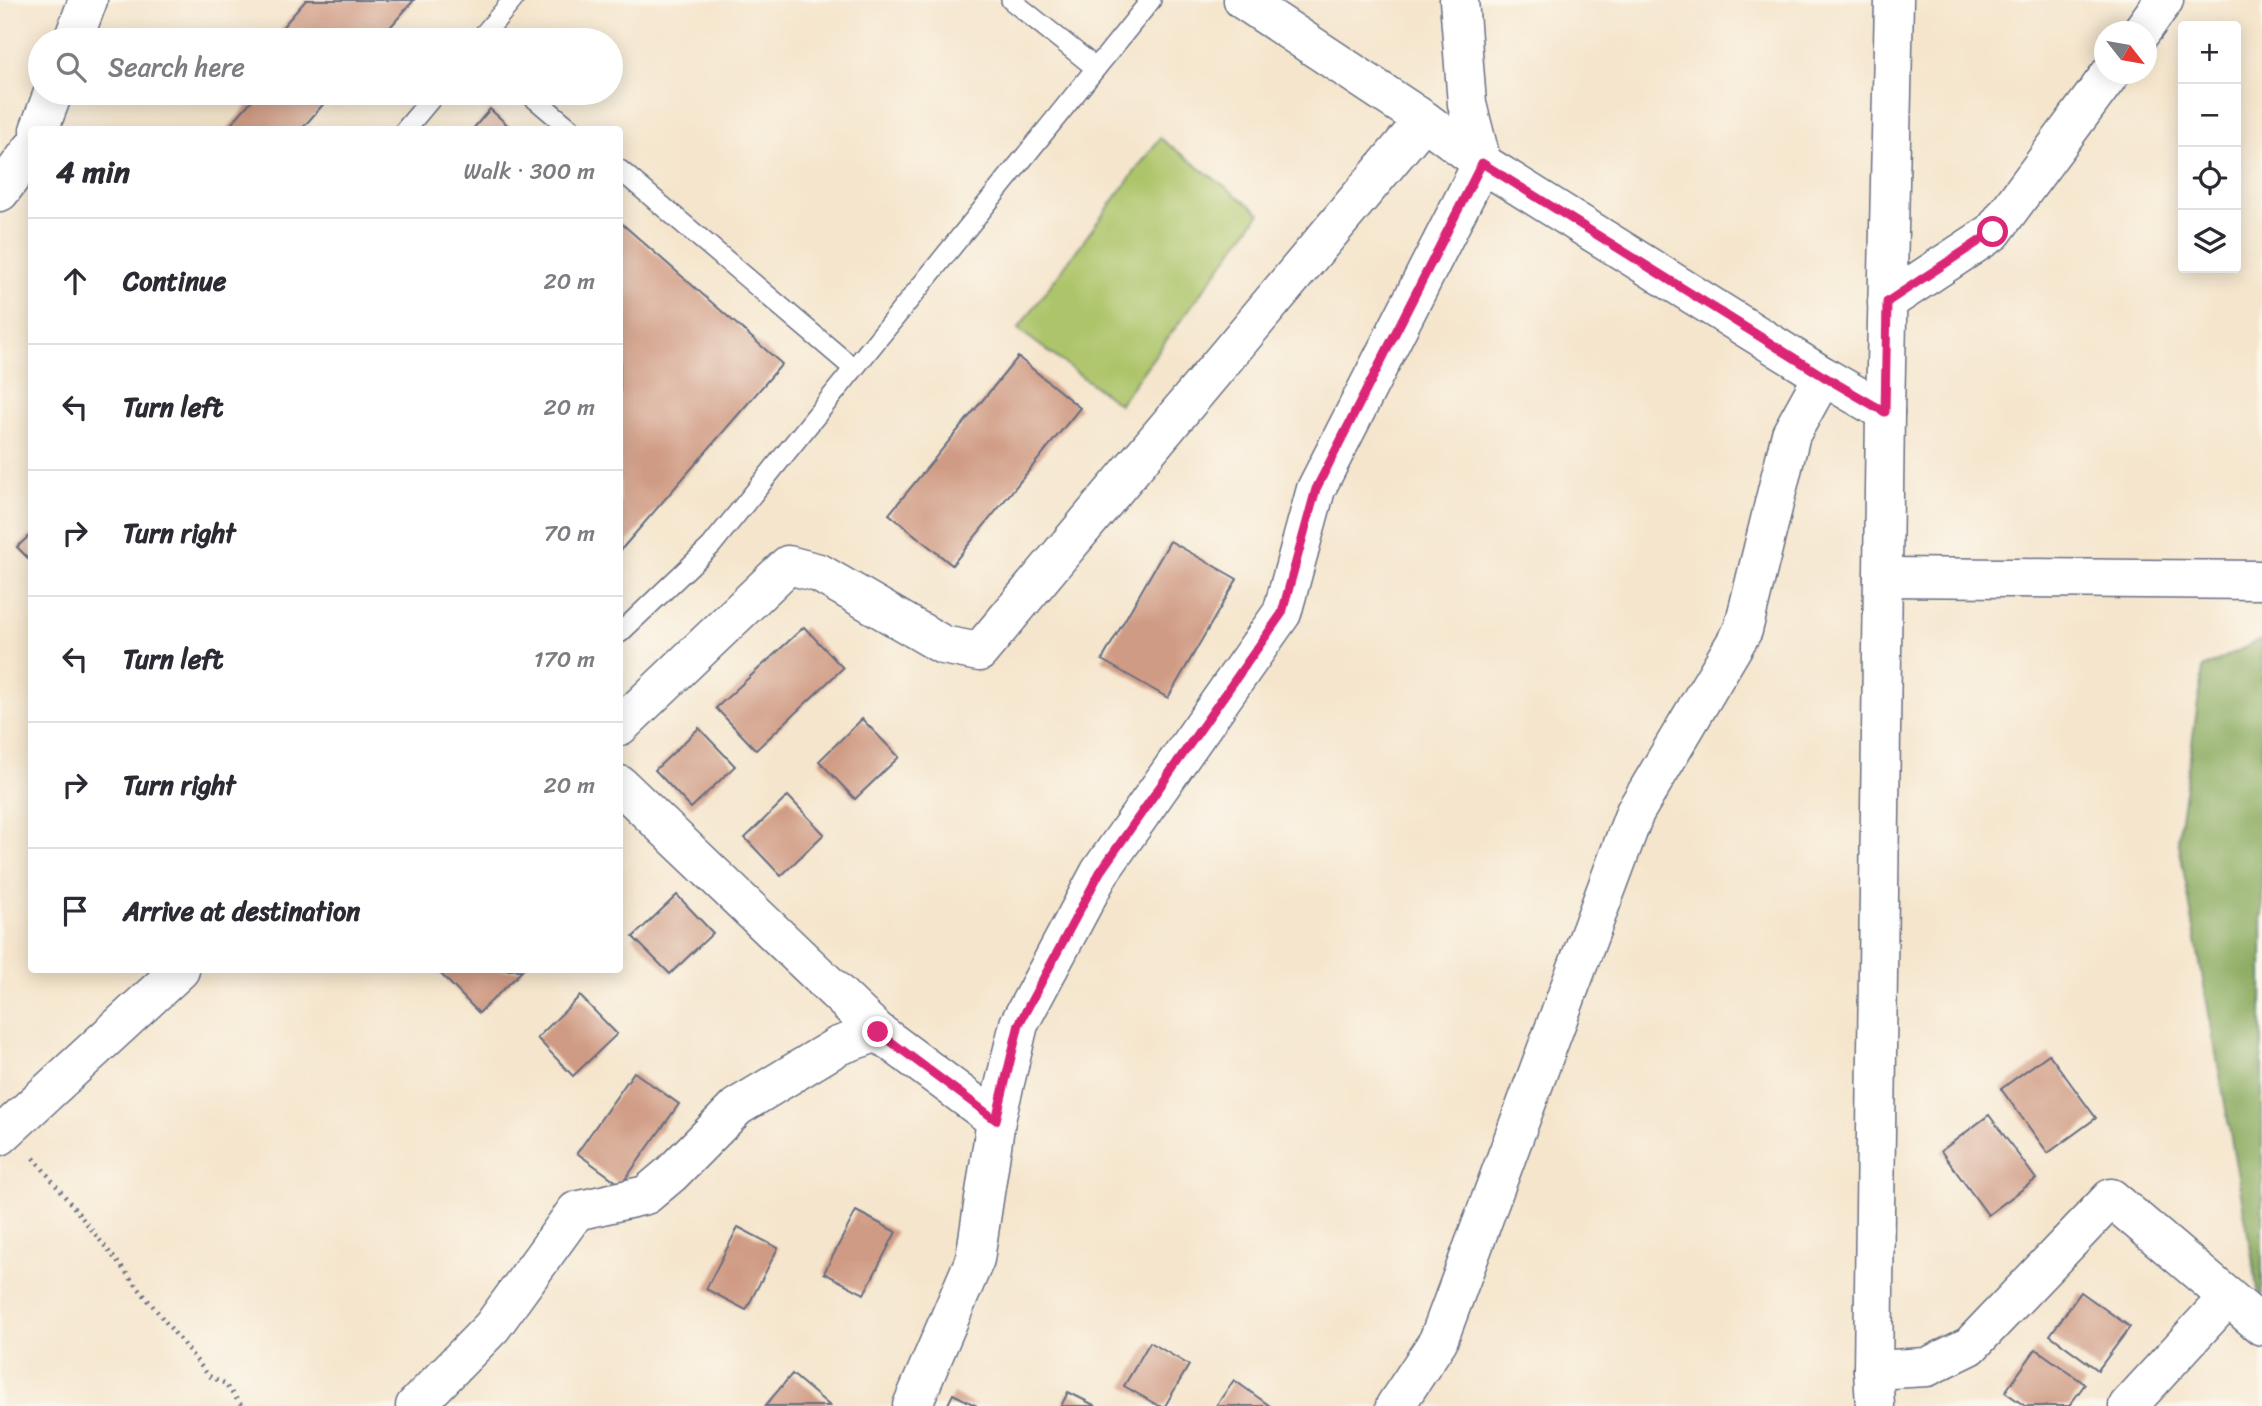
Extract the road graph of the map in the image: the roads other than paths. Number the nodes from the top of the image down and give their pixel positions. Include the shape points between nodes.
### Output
1 (88, 0) edge
2 (513, 0) edge
3 (1011, 0) edge
4 (1151, 0) edge
5 (1243, 0) edge
6 (1459, 0) edge
7 (1894, 0) edge
8 (2164, 0) edge
9 (2149, 21) edge
10 (78, 28) edge
11 (489, 28) edge
12 (1096, 68) junction
13 (2103, 84) edge
14 (48, 105) edge
15 (426, 105) edge
16 (542, 105) edge
17 (1424, 120) junction
18 (41, 126) edge
19 (408, 126) edge
20 (567, 126) edge
21 (28, 154) edge
22 (1482, 163) junction
23 (623, 173) edge
24 (0, 192) edge
25 (1887, 302) junction
26 (853, 369) junction
27 (1823, 376) junction
28 (1885, 412) junction
29 (1883, 577) junction
30 (2262, 580) edge
31 (623, 630) edge
32 (623, 723) edge
33 (623, 788) edge
34 (177, 973) edge
35 (878, 1032) junction
36 (996, 1120) junction
37 (5, 1132) edge
38 (2228, 1297) junction
39 (2262, 1326) edge
40 (1874, 1388) edge
41 (415, 1406) edge
42 (912, 1406) edge
43 (1395, 1406) edge
44 (2128, 1406) edge

1 - 10 street
2 - 11 lane
3 - 12 lane
4 - 12 lane
5 - 17 street
6 - 22 street via 1467,104
7 - 25 street
8 - 9 street
12 - 26 lane
13 - 25 street via 1993,232
14 - 18 street
15 - 19 lane
16 - 20 lane
17 - 22 street
17 - 32 street via 979,652 943,645 819,573 788,565
21 - 24 street
22 - 27 street
22 - 36 street via 1316,489 1282,613 1100,872 1019,1024
23 - 26 lane
25 - 28 street
26 - 31 lane via 710,546
27 - 28 street
27 - 43 street via 1791,434 1743,630 1634,812 1438,1341
28 - 29 street
29 - 30 street
29 - 40 street
33 - 35 street
34 - 37 street
35 - 36 street
35 - 41 street via 838,1046 737,1107 646,1195 576,1210 492,1327
36 - 42 street via 975,1259
38 - 39 street
38 - 40 street via 2111,1198 1970,1346
38 - 44 street

